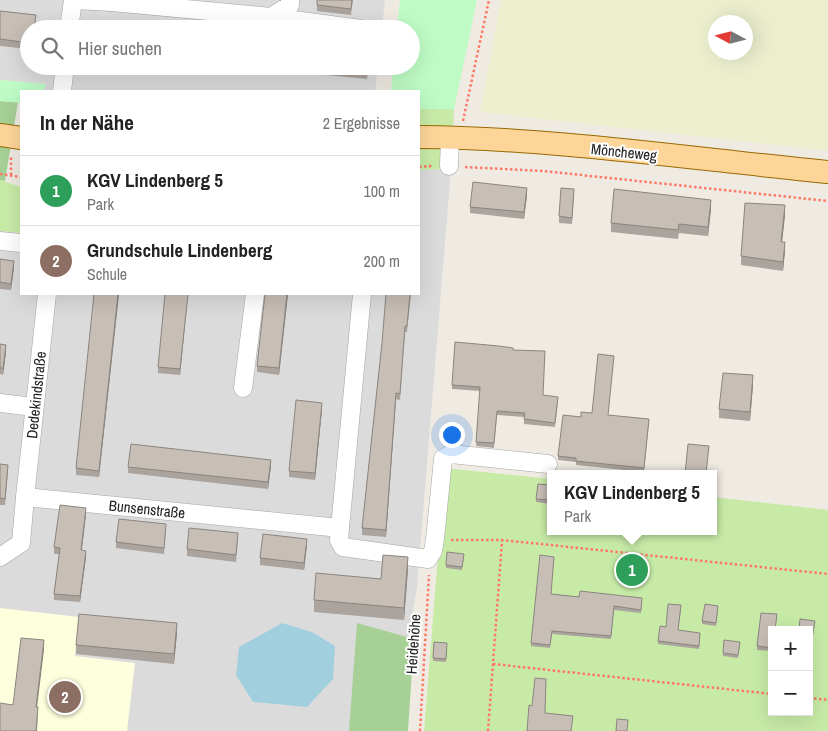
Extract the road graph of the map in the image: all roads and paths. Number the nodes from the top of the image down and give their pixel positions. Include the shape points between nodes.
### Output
1 (74, 0) edge
2 (290, 0) edge
3 (489, 0) edge
4 (112, 1) edge
5 (272, 17) junction
6 (71, 20) edge
7 (294, 20) edge
8 (64, 75) edge
9 (62, 90) edge
10 (0, 136) edge
11 (420, 137) edge
12 (20, 138) edge
13 (454, 138) junction
14 (449, 166) junction
15 (420, 167) edge
16 (828, 172) edge
17 (0, 174) edge
18 (20, 177) edge
19 (828, 200) edge
20 (0, 241) edge
21 (20, 243) edge
22 (47, 295) edge
23 (255, 295) edge
24 (362, 295) edge
25 (244, 388) dead end
26 (0, 403) edge
27 (34, 407) junction
28 (548, 464) dead end
29 (25, 497) junction
30 (340, 528) junction
31 (435, 539) junction
32 (502, 540) junction
33 (0, 557) edge
34 (428, 559) junction
35 (828, 574) edge
36 (493, 664) junction
37 (768, 694) edge
38 (813, 698) edge
39 (828, 700) edge
40 (420, 731) edge
41 (488, 731) edge

1 - 4 street
1 - 6 street
2 - 5 street via 290,5
3 - 13 path
4 - 5 street
5 - 7 street
8 - 9 street
10 - 12 main road
11 - 13 main road, Möncheweg
13 - 14 street
13 - 16 main road, Möncheweg
14 - 15 path
14 - 19 path via 543,171
17 - 18 path
20 - 21 street
22 - 27 street, Dedekindstraße
23 - 25 street
24 - 30 street
26 - 27 street
27 - 29 street, Dedekindstraße
28 - 31 street via 451,454 442,459
29 - 30 street, Bunsenstraße
29 - 33 street via 20,543
30 - 34 street via 339,540 343,547
31 - 32 path
31 - 34 street via 434,551
32 - 35 path
32 - 36 path
34 - 40 path, Heidehöhe
36 - 37 path
36 - 41 path
38 - 39 path

